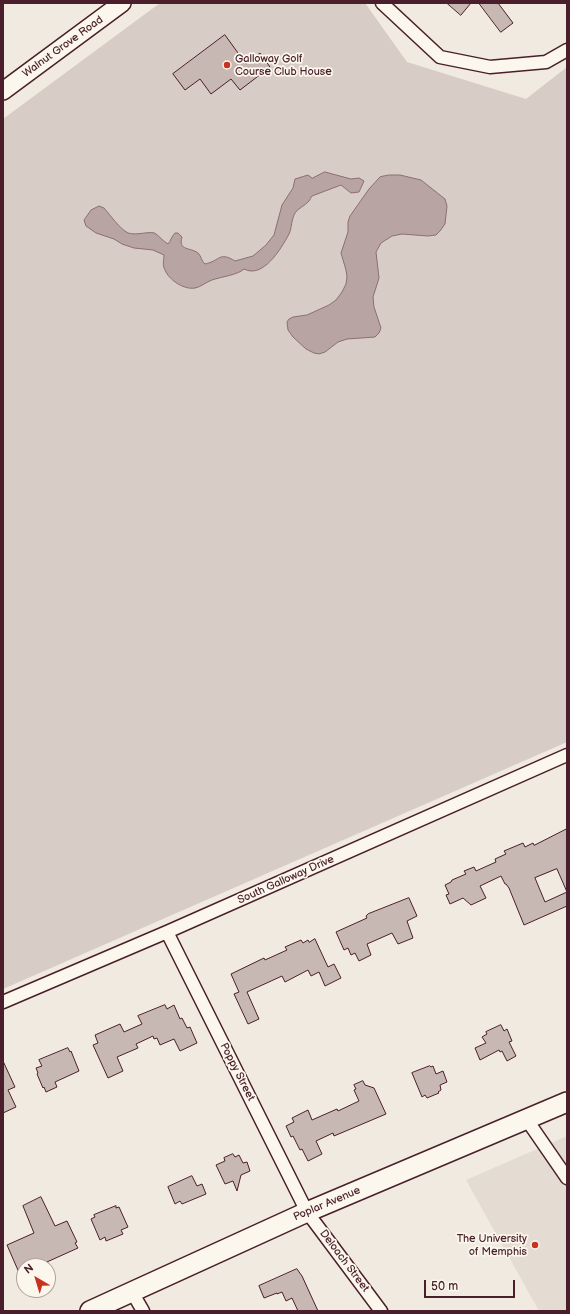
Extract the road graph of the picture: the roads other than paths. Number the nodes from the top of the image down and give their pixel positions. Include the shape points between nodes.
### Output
1 (122, 3) edge
2 (382, 3) edge
3 (567, 50) edge
4 (3, 91) edge
5 (567, 755) edge
6 (167, 932) junction
7 (3, 1002) edge
8 (567, 1102) edge
9 (527, 1120) junction
10 (567, 1178) edge
11 (307, 1212) junction
12 (132, 1292) junction
13 (90, 1311) edge
14 (143, 1311) edge
15 (381, 1311) edge

1 - 4 main road, Walnut Grove Road
2 - 3 street via 440,57 490,67 546,62
5 - 6 street, South Galloway Drive
6 - 7 street, South Galloway Drive
6 - 11 street, Poppy Street
8 - 9 main road, Poplar Avenue
9 - 10 street
9 - 11 main road, Poplar Avenue
11 - 12 main road, Poplar Avenue
11 - 15 street, Deloach Street
12 - 13 main road, Poplar Avenue
12 - 14 street

